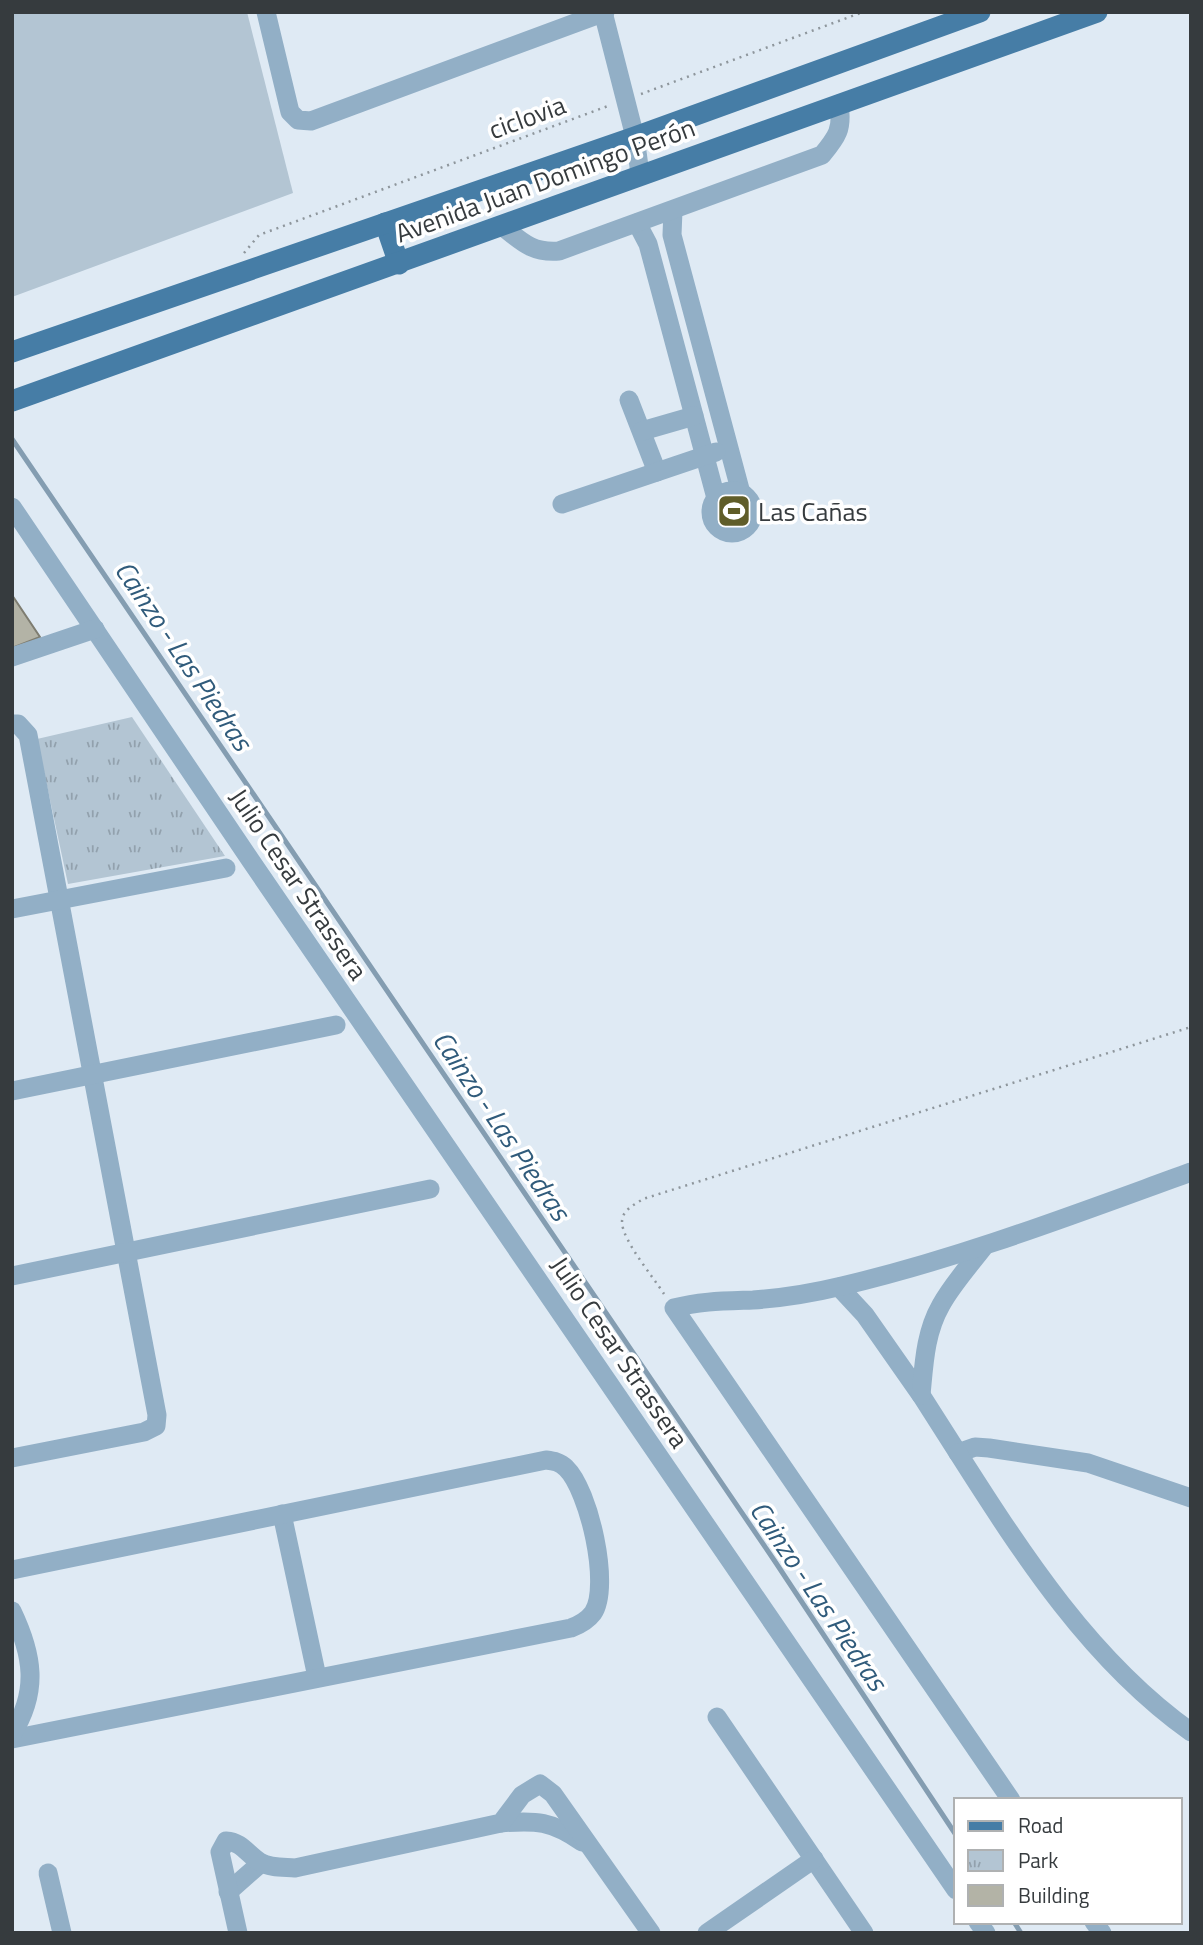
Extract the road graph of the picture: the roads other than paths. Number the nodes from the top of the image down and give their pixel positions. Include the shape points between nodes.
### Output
1 (266, 12) edge
2 (603, 12) edge
3 (980, 12) edge
4 (1097, 12) edge
5 (839, 104) junction
6 (635, 137) junction
7 (640, 174) junction
8 (673, 210) junction
9 (385, 223) junction
10 (637, 223) junction
11 (502, 226) junction
12 (399, 264) junction
13 (12, 352) edge
14 (712, 382) junction
15 (687, 389) junction
16 (16, 399) edge
17 (629, 400) dead end
18 (694, 416) junction
19 (642, 431) junction
20 (730, 446) junction
21 (705, 456) junction
22 (657, 472) junction
23 (741, 493) junction
24 (716, 498) junction
25 (562, 504) dead end
26 (12, 507) edge
27 (95, 629) junction
28 (12, 657) edge
29 (12, 724) edge
30 (226, 868) dead end
31 (59, 900) junction
32 (12, 909) edge
33 (336, 1025) dead end
34 (91, 1075) junction
35 (12, 1091) edge
36 (1191, 1172) edge
37 (430, 1189) dead end
38 (983, 1248) junction
39 (125, 1252) junction
40 (12, 1276) edge
41 (839, 1287) junction
42 (921, 1395) junction
43 (958, 1453) junction
44 (12, 1458) edge
45 (1191, 1498) edge
46 (282, 1514) junction
47 (12, 1570) edge
48 (12, 1611) edge
49 (317, 1677) junction
50 (717, 1717) dead end
51 (1191, 1732) edge
52 (12, 1737) edge
53 (1009, 1798) edge
54 (501, 1823) junction
55 (588, 1846) junction
56 (814, 1859) junction
57 (261, 1863) junction
58 (48, 1872) dead end
59 (954, 1887) edge
60 (228, 1892) junction
61 (62, 1933) edge
62 (238, 1933) edge
63 (651, 1933) edge
64 (707, 1933) edge
65 (864, 1933) edge

1 - 2 street via 290,112 298,120 311,121
2 - 6 street
3 - 6 main road, Avenida Juan Domingo Perón
4 - 5 main road, Avenida Juan Domingo Perón
5 - 7 main road, Avenida Juan Domingo Perón
5 - 8 street via 838,137 822,155
6 - 7 street
6 - 9 main road, Avenida Juan Domingo Perón
7 - 11 main road, Avenida Juan Domingo Perón
8 - 10 street
8 - 14 street via 672,234
9 - 12 main road
9 - 13 main road, Avenida Juan Domingo Perón
10 - 11 street via 559,251 543,252
10 - 15 street via 648,244
11 - 12 main road, Avenida Juan Domingo Perón
12 - 16 main road, Avenida Juan Domingo Perón
14 - 15 street
14 - 20 street
15 - 18 street
17 - 19 street
18 - 19 street
18 - 21 street
19 - 22 street
20 - 21 street
20 - 23 street
21 - 22 street
21 - 24 street
22 - 25 street
23 - 24 street via 727,491
23 - 24 street via 751,502 753,515 746,527 734,533 720,529 712,518
26 - 27 street, Julio Cesar Strassera
27 - 28 street
27 - 59 street, Julio Cesar Strassera
29 - 31 street via 28,735
30 - 31 street
31 - 32 street
31 - 34 street
33 - 34 street
34 - 35 street
34 - 39 street
36 - 38 street
37 - 39 street
38 - 41 street
38 - 42 street via 941,1305 930,1331
39 - 40 street
39 - 44 street via 158,1415 156,1426
41 - 42 street via 865,1315
41 - 53 street via 674,1308
42 - 43 street
43 - 45 street via 989,1448 1088,1463
43 - 51 street via 1072,1619 1117,1668
46 - 47 street
46 - 49 street
46 - 49 street via 546,1460 568,1469 592,1522 599,1599 583,1623
48 - 52 street via 27,1645 30,1695
49 - 52 street
50 - 56 street
54 - 55 street via 533,1820 552,1824
54 - 55 street via 522,1795 540,1784 553,1794
54 - 57 street via 295,1868
55 - 63 street
56 - 64 street
56 - 65 street
57 - 60 street
57 - 60 street via 236,1842 226,1841 220,1853
58 - 61 street
60 - 62 street

